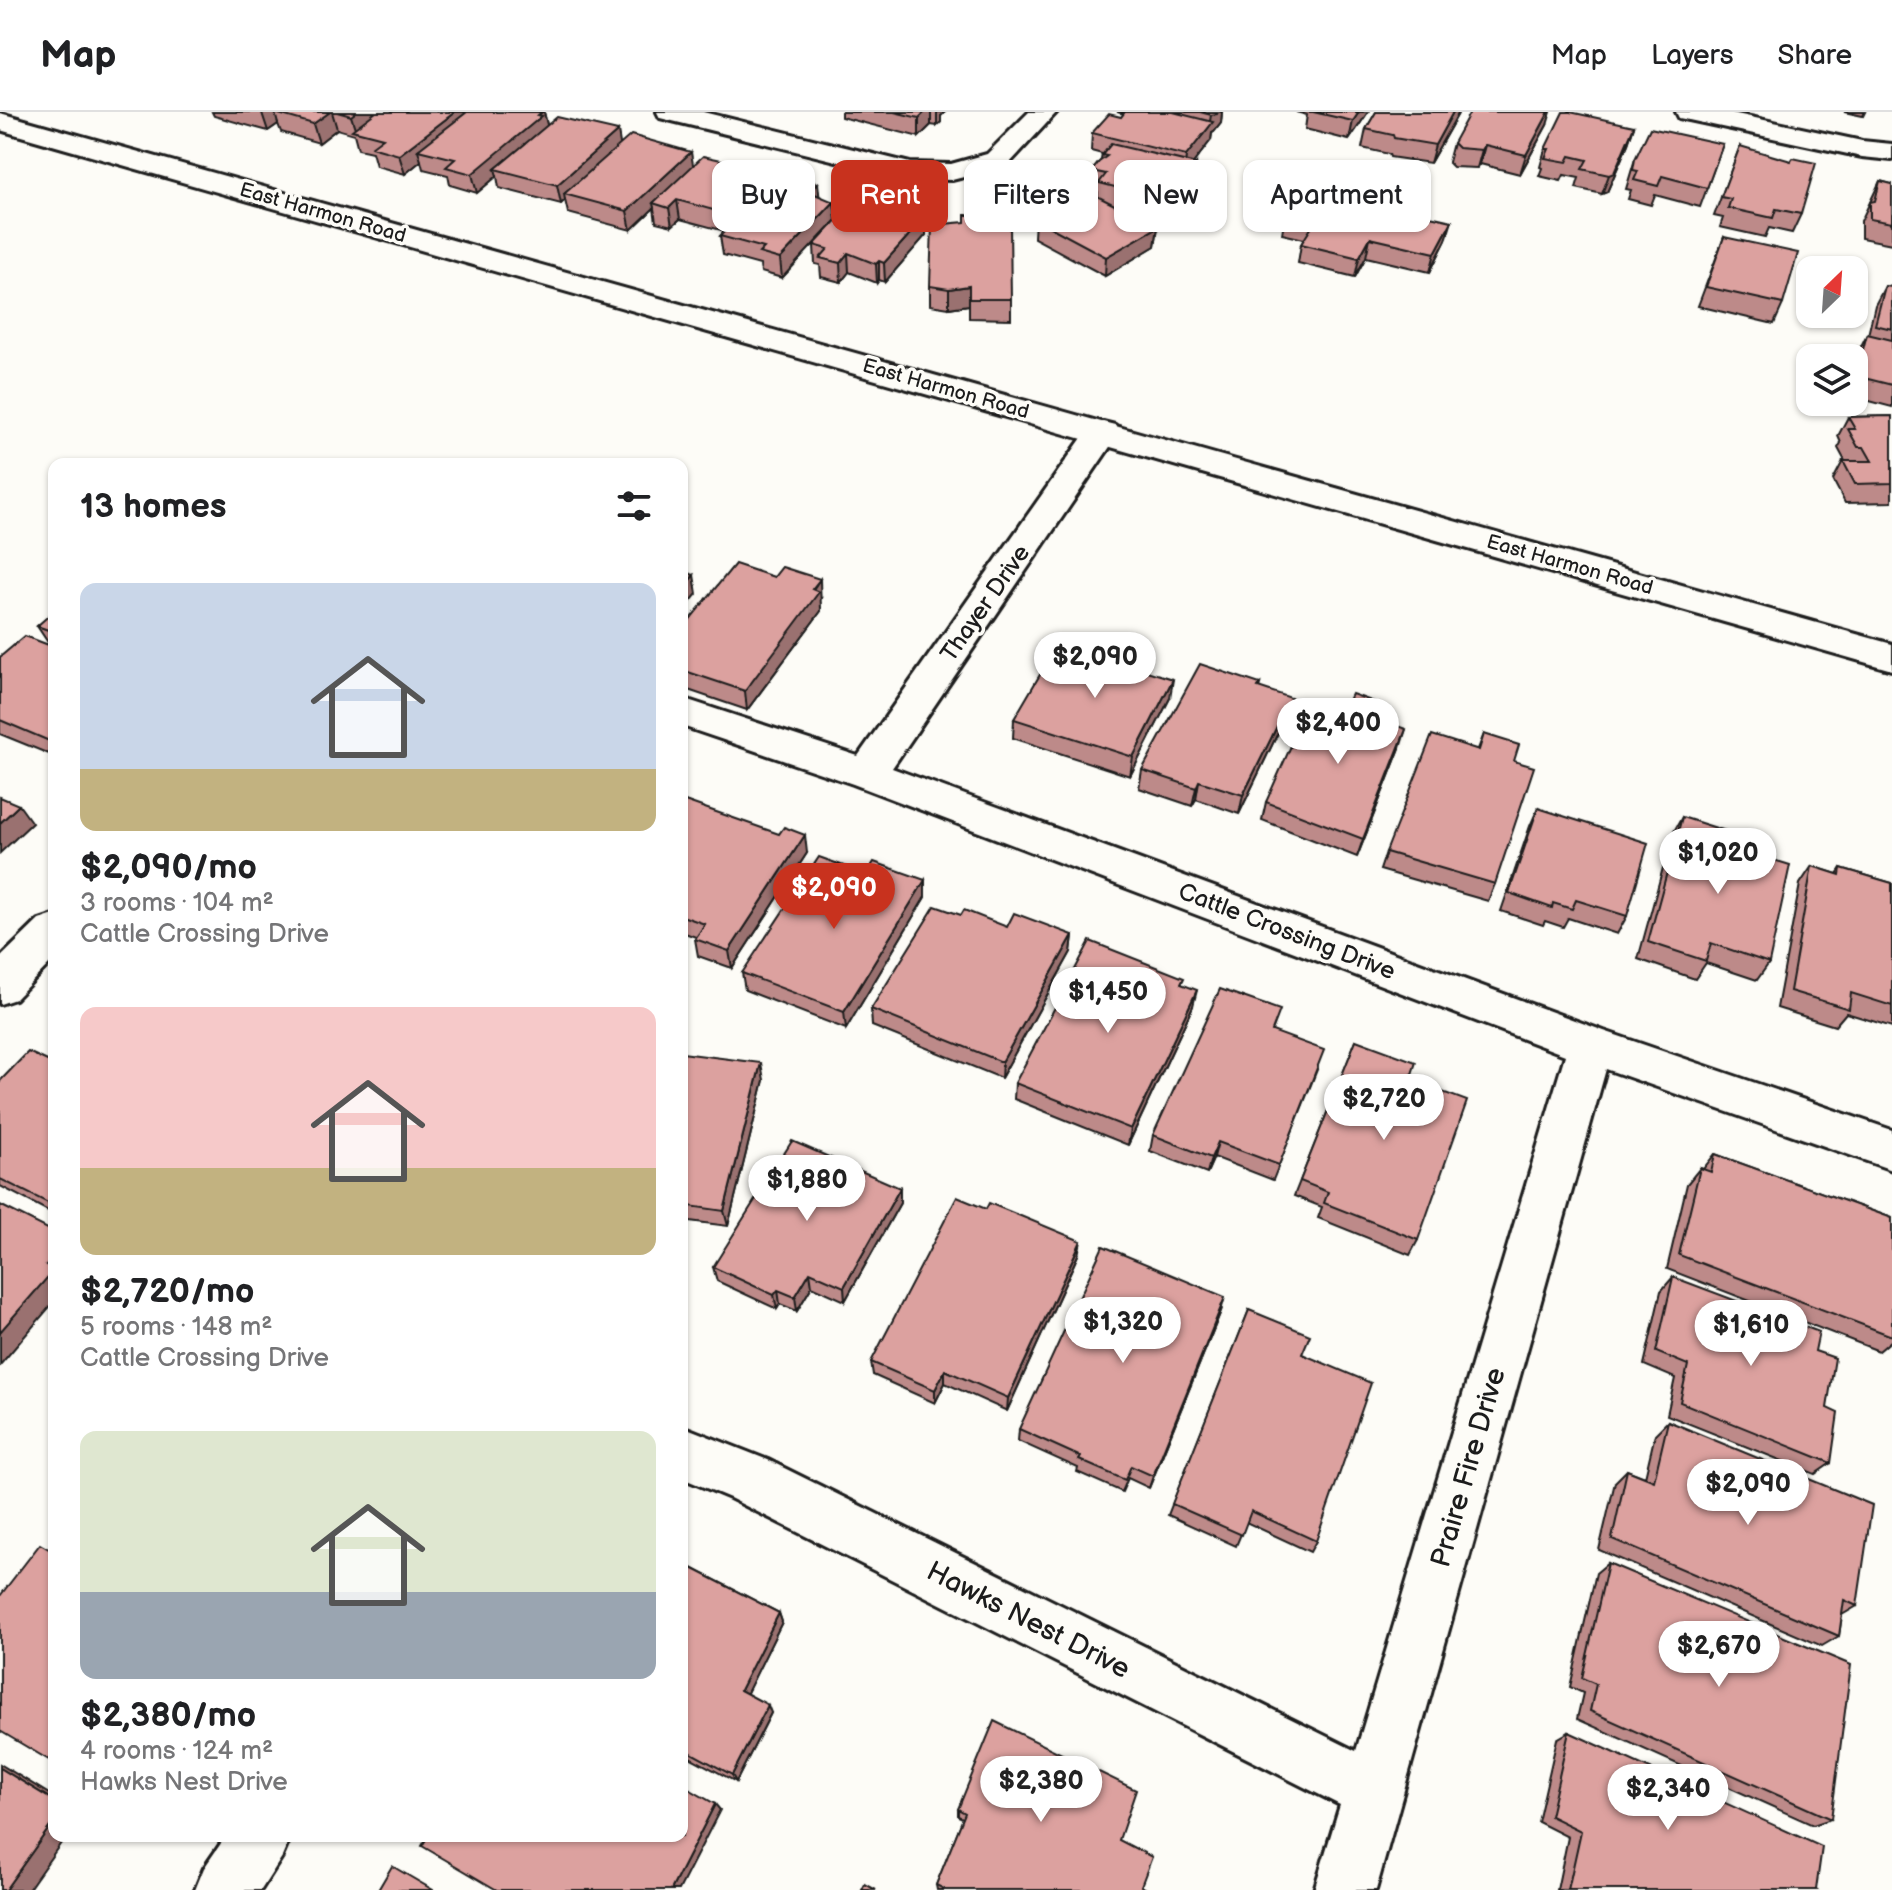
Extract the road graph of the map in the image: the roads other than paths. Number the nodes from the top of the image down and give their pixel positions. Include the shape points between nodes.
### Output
1 (670, 112) edge
2 (1044, 112) edge
3 (1689, 112) edge
4 (0, 121) edge
5 (1892, 152) edge
6 (1103, 432) junction
7 (1892, 657) edge
8 (688, 714) edge
9 (867, 774) junction
10 (48, 938) edge
11 (0, 986) edge
12 (1590, 1045) junction
13 (1892, 1150) edge
14 (688, 1454) edge
15 (1374, 1791) junction
16 (257, 1842) edge
17 (226, 1890) edge
18 (1345, 1890) edge

1 - 2 street via 910,171 952,172 997,160
3 - 5 street
4 - 6 street, East Harmon Road
6 - 7 street, East Harmon Road
6 - 9 street, Thayer Drive
8 - 9 street, Cattle Crossing Drive
9 - 12 street, Cattle Crossing Drive
10 - 11 street
12 - 13 street, Cattle Crossing Drive
12 - 15 street, Praire Fire Drive
14 - 15 street, Hawks Nest Drive via 749,1479
15 - 18 street, Praire Fire Drive
16 - 17 street

